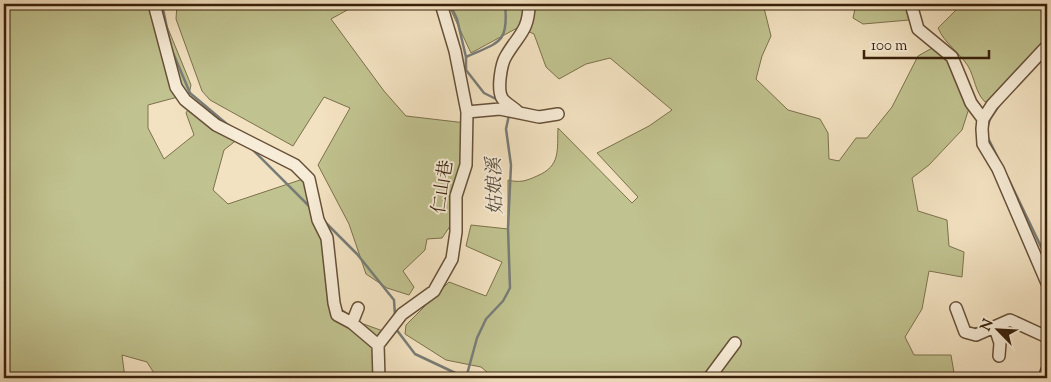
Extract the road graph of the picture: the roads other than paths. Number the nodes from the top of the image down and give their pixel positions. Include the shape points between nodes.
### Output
1 (154, 4) edge
2 (441, 4) edge
3 (529, 4) edge
4 (911, 4) edge
5 (1047, 46) edge
6 (517, 110) junction
7 (467, 112) junction
8 (558, 114) dead end
9 (982, 119) junction
10 (1047, 283) edge
11 (358, 308) dead end
12 (956, 308) dead end
13 (352, 323) junction
14 (995, 328) junction
15 (1047, 337) edge
16 (734, 343) dead end
17 (378, 345) junction
18 (999, 356) dead end
19 (1047, 370) edge
20 (379, 378) edge
21 (709, 378) edge
22 (1044, 378) edge

1 - 13 lane via 176,87 185,100 216,124 295,165 309,179 318,220 327,238 337,315
2 - 7 lane, 仁山巷 via 455,51
3 - 6 lane via 522,36 505,57 502,71 502,98
4 - 9 lane via 918,29 952,57 971,103
5 - 9 lane
6 - 7 lane
6 - 8 lane via 539,117
7 - 17 lane, 仁山巷 via 466,166 456,196 452,259 434,292 402,314
9 - 10 lane via 983,144 998,169
11 - 13 lane
12 - 14 lane via 965,332 976,335
13 - 17 lane
14 - 15 lane via 1010,320
14 - 18 lane via 1000,343
16 - 21 lane
17 - 20 lane
19 - 22 lane

